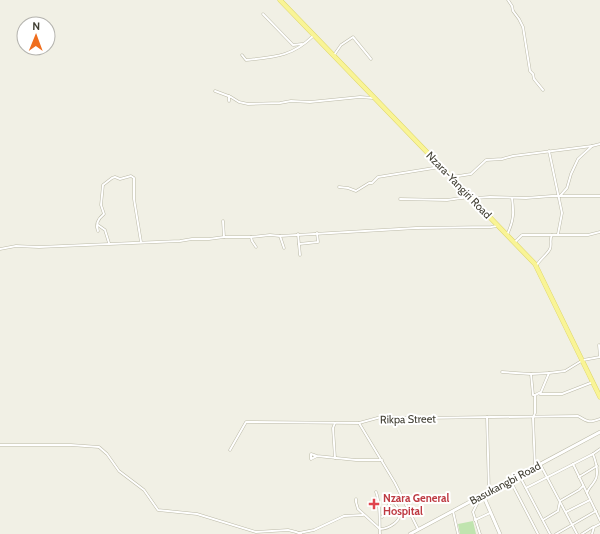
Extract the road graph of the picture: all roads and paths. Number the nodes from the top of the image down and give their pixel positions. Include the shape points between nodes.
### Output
1 (280, 0) edge
2 (508, 0) edge
3 (263, 14) dead end
4 (314, 35) junction
5 (303, 44) junction
6 (242, 55) dead end
7 (334, 55) junction
8 (371, 59) dead end
9 (542, 90) dead end
10 (214, 91) dead end
11 (229, 96) junction
12 (375, 98) junction
13 (229, 101) dead end
14 (600, 144) edge
15 (592, 146) junction
16 (549, 151) junction
17 (440, 166) junction
18 (452, 178) junction
19 (339, 188) dead end
20 (463, 189) junction
21 (559, 196) junction
22 (600, 196) edge
23 (512, 198) junction
24 (400, 199) dead end
25 (473, 200) junction
26 (223, 221) dead end
27 (98, 225) junction
28 (498, 225) junction
29 (98, 231) dead end
30 (600, 232) edge
31 (317, 233) junction
32 (298, 234) junction
33 (507, 235) junction
34 (552, 235) junction
35 (558, 235) junction
36 (280, 236) junction
37 (224, 237) junction
38 (251, 237) junction
39 (141, 242) junction
40 (109, 243) junction
41 (514, 243) junction
42 (299, 244) junction
43 (256, 247) dead end
44 (284, 248) dead end
45 (0, 249) edge
46 (300, 255) dead end
47 (536, 266) junction
48 (599, 344) edge
49 (583, 360) junction
50 (502, 372) dead end
51 (549, 373) junction
52 (531, 374) junction
53 (593, 382) junction
54 (538, 394) junction
55 (535, 395) junction
56 (600, 397) edge
57 (487, 417) junction
58 (532, 418) junction
59 (600, 419) edge
60 (335, 423) junction
61 (359, 423) junction
62 (600, 432) edge
63 (600, 436) edge
64 (0, 445) edge
65 (600, 449) edge
66 (230, 450) dead end
67 (592, 454) junction
68 (317, 456) dead end
69 (335, 458) junction
70 (382, 460) junction
71 (540, 464) junction
72 (573, 464) junction
73 (597, 466) junction
74 (535, 467) junction
75 (519, 475) junction
76 (579, 476) junction
77 (547, 477) junction
78 (510, 480) junction
79 (583, 486) junction
80 (526, 488) junction
81 (376, 492) dead end
82 (489, 492) junction
83 (587, 493) junction
84 (482, 496) junction
85 (356, 499) dead end
86 (590, 500) junction
87 (560, 501) junction
88 (453, 511) junction
89 (596, 511) junction
90 (490, 512) junction
91 (566, 512) junction
92 (363, 515) junction
93 (382, 517) dead end
94 (476, 520) junction
95 (542, 520) junction
96 (600, 520) edge
97 (572, 524) junction
98 (600, 524) edge
99 (594, 527) junction
100 (309, 530) junction
101 (380, 530) junction
102 (418, 530) junction
103 (301, 534) edge
104 (380, 534) edge
105 (411, 534) edge
106 (457, 534) edge
107 (480, 534) edge
108 (496, 534) edge
109 (500, 534) edge
110 (538, 534) edge
111 (550, 534) edge
112 (556, 534) edge
113 (576, 534) edge
114 (582, 534) edge
115 (592, 534) edge

1 - 4 main road, Nzara-Yangiri Road
2 - 9 street via 523,28 530,71
3 - 5 street via 293,45
4 - 5 street
4 - 7 main road, Nzara-Yangiri Road
5 - 6 street via 288,54 271,58 246,60
7 - 8 street via 341,45 352,37
7 - 12 main road, Nzara-Yangiri Road
10 - 11 street
11 - 12 street via 248,104
11 - 13 street
12 - 17 main road, Nzara-Yangiri Road
14 - 15 street
15 - 16 street
15 - 21 street via 577,161 567,188
16 - 18 street via 488,159 468,175
16 - 21 street
17 - 18 main road, Nzara-Yangiri Road
17 - 19 street via 378,177 356,191
18 - 20 main road, Nzara-Yangiri Road
20 - 24 street via 463,198
20 - 25 main road, Nzara-Yangiri Road
21 - 22 street
21 - 23 street
21 - 35 street via 562,213
23 - 25 street
23 - 33 street via 514,216
25 - 28 main road, Nzara-Yangiri Road
26 - 37 street
27 - 29 street
27 - 39 street via 98,220 104,214 101,204 104,185 112,178 131,176 134,178 134,199
27 - 40 street via 105,230
28 - 31 street
28 - 33 main road, Nzara-Yangiri Road
30 - 35 street
31 - 32 street
31 - 42 street via 318,242
32 - 36 street
32 - 42 street
33 - 41 main road, Nzara-Yangiri Road
34 - 35 street
34 - 41 street via 522,234
34 - 47 street via 550,249
36 - 38 street
36 - 44 street
37 - 38 street
37 - 39 street
38 - 43 street
39 - 40 street
40 - 45 street via 16,246
41 - 47 main road, Nzara-Yangiri Road
42 - 46 street
47 - 49 main road, Nzara-Yangiri Road
48 - 49 street via 600,357
49 - 51 street via 565,371
49 - 53 main road, Nzara-Yangiri Road
50 - 52 street
51 - 52 street
51 - 54 street
52 - 55 street
53 - 54 street via 562,394
53 - 56 main road, Nzara-Yangiri Road
54 - 55 street
55 - 58 street via 535,413
57 - 58 street, Rikpa Street
57 - 61 street, Rikpa Street via 381,418
57 - 82 street
58 - 59 street, Rikpa Street via 578,416 590,422
58 - 74 street
60 - 61 street, Rikpa Street
60 - 66 street, Rikpa Street via 246,422
60 - 69 street
61 - 70 street
62 - 63 street
62 - 71 street, Basukangbi Road
64 - 103 street via 99,447 119,471 144,490 158,510 197,514 256,532 281,530
65 - 67 street
67 - 72 street
67 - 73 street
68 - 69 street
69 - 70 street
70 - 102 street
71 - 74 street, Basukangbi Road
71 - 77 street
72 - 76 street
72 - 77 street
73 - 76 street
73 - 83 street via 596,479
74 - 75 street, Basukangbi Road
75 - 78 street, Basukangbi Road
75 - 80 street
76 - 79 street
77 - 80 street
77 - 87 street
78 - 82 street, Basukangbi Road
78 - 110 street
79 - 83 street
79 - 87 street
80 - 95 street
81 - 101 street
82 - 84 street, Basukangbi Road
83 - 86 street
84 - 88 street, Basukangbi Road
84 - 90 street
84 - 94 street via 473,512
85 - 92 street via 358,509
86 - 89 street
86 - 91 street
87 - 91 street
87 - 95 street via 558,511
88 - 102 street, Basukangbi Road
88 - 106 street
89 - 96 street
89 - 97 street
90 - 94 street
90 - 109 street
91 - 97 street
92 - 100 street via 344,516 315,530
92 - 101 street
93 - 101 street via 392,499 400,512 400,517 394,524
94 - 107 street
95 - 111 street
97 - 112 street
97 - 113 street
98 - 99 street
99 - 114 street
99 - 115 street
100 - 103 street
100 - 103 street
101 - 104 street
102 - 105 street, Basukangbi Road
108 - 109 street

